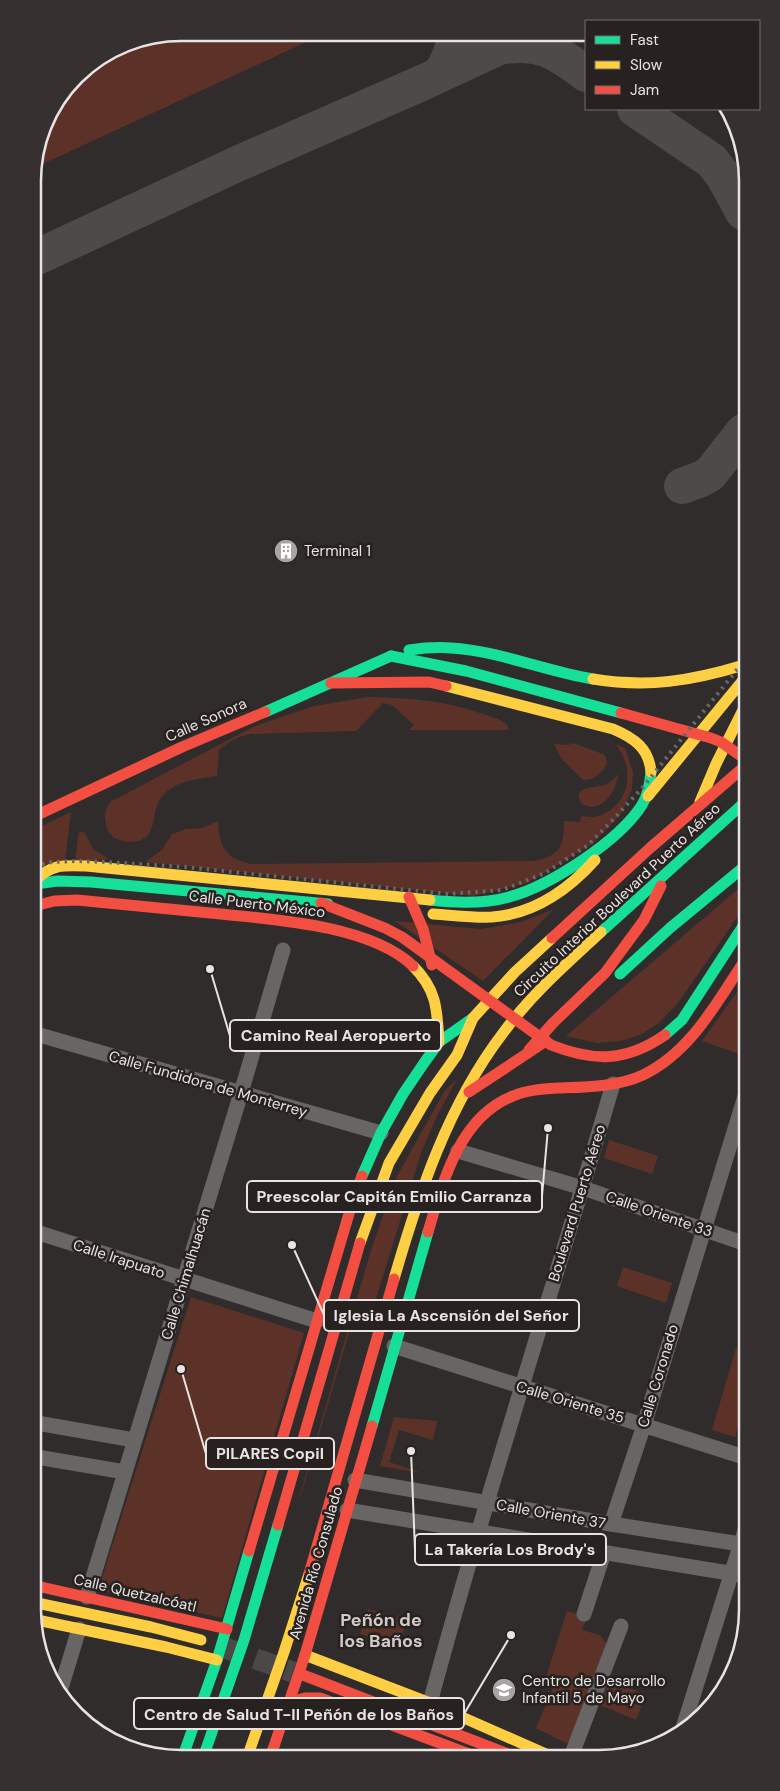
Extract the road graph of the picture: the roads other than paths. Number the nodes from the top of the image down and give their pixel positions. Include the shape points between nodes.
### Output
1 (391, 656) junction
2 (739, 666) edge
3 (331, 683) junction
4 (739, 685) edge
5 (739, 719) edge
6 (739, 755) edge
7 (739, 772) edge
8 (739, 808) edge
9 (42, 813) edge
10 (689, 828) dead end
11 (680, 846) dead end
12 (739, 871) edge
13 (42, 876) edge
14 (42, 882) edge
15 (409, 897) junction
16 (41, 904) edge
17 (321, 904) junction
18 (360, 907) dead end
19 (398, 910) dead end
20 (738, 933) edge
21 (283, 950) dead end
22 (738, 970) edge
23 (436, 1002) junction
24 (473, 1018) junction
25 (41, 1036) edge
26 (439, 1042) junction
27 (528, 1052) junction
28 (613, 1084) junction
29 (242, 1093) junction
30 (462, 1098) junction
31 (738, 1116) edge
32 (381, 1133) junction
33 (458, 1151) junction
34 (582, 1188) junction
35 (703, 1228) junction
36 (41, 1234) edge
37 (738, 1241) edge
38 (184, 1280) junction
39 (382, 1320) junction
40 (317, 1321) junction
41 (394, 1346) junction
42 (384, 1382) junction
43 (521, 1387) junction
44 (41, 1424) edge
45 (644, 1425) junction
46 (134, 1440) junction
47 (738, 1455) edge
48 (41, 1458) edge
49 (274, 1468) junction
50 (125, 1472) junction
51 (356, 1480) junction
52 (486, 1502) junction
53 (346, 1510) junction
54 (611, 1524) junction
55 (276, 1530) junction
56 (477, 1532) junction
57 (738, 1544) edge
58 (604, 1553) junction
59 (738, 1556) edge
60 (730, 1573) junction
61 (738, 1574) edge
62 (41, 1587) edge
63 (87, 1597) junction
64 (41, 1603) edge
65 (584, 1614) dead end
66 (42, 1621) edge
67 (621, 1626) dead end
68 (79, 1629) junction
69 (227, 1629) junction
70 (202, 1640) dead end
71 (305, 1655) junction
72 (217, 1660) junction
73 (303, 1675) tunnel mouth
74 (62, 1684) edge
75 (290, 1702) junction
76 (430, 1703) junction
77 (686, 1719) edge
78 (185, 1750) edge
79 (206, 1750) edge
80 (250, 1750) edge
81 (273, 1750) edge
82 (458, 1750) edge
83 (498, 1750) edge
84 (537, 1750) edge
85 (574, 1750) edge

1 - 2 main road, Calle Sonora via 429,647 456,648 499,655 574,676 618,682 660,683
1 - 3 main road, Calle Sonora
1 - 6 main road via 466,671 578,701 721,742
3 - 9 main road, Calle Sonora via 182,747
3 - 15 main road via 430,682 449,686 613,728 634,740 650,758 650,787 646,799 624,826 607,842 540,886 508,897 478,902
4 - 19 main road via 592,864 561,892 524,909 498,916
5 - 10 main road
7 - 24 main road via 553,935
8 - 30 main road, Circuito Interior Boulevard Puerto Aéreo via 523,1006 492,1048
11 - 27 main road via 644,920 623,950
12 - 27 main road via 670,928 553,1036
13 - 15 main road via 50,868 77,866 201,875
14 - 17 main road via 72,881
15 - 23 main road via 429,951
16 - 23 main road, Calle Puerto México via 77,900 326,927 378,945 412,966 431,987
17 - 18 main road
17 - 20 main road via 402,937 552,1045 598,1058 629,1055 672,1031
21 - 29 street, Calle Chimalhuacán
22 - 28 main road via 700,1027 679,1050 643,1075
23 - 26 main road, Calle Puerto México
24 - 26 main road
24 - 55 main road via 457,1055 430,1093 389,1163 376,1195
25 - 29 street, Calle Fundidora de Monterrey
26 - 32 main road
27 - 30 main road
28 - 33 main road, Avenida Río Consulado via 511,1096 477,1120
28 - 34 street, Boulevard Puerto Aéreo
29 - 32 street, Calle Fundidora de Monterrey
29 - 38 street, Calle Chimalhuacán
30 - 39 main road, Circuito Interior Boulevard Puerto Aéreo via 430,1166
31 - 35 street, Calle Coronado
32 - 40 main road via 351,1207
33 - 34 street, Calle Oriente 33
33 - 41 main road, Avenida Río Consulado via 439,1196
34 - 35 street, Calle Oriente 33
34 - 43 street, Boulevard Puerto Aéreo
35 - 37 street, Calle Oriente 33
35 - 45 street, Calle Coronado
36 - 38 street, Calle Irapuato
38 - 40 street, Calle Irapuato
38 - 46 street, Calle Chimalhuacán
39 - 42 main road
39 - 80 main road, Circuito Interior Boulevard Puerto Aéreo via 293,1624
40 - 49 main road
41 - 42 main road, Avenida Río Consulado
41 - 43 street, Calle Oriente 35
42 - 51 main road, Avenida Río Consulado
43 - 45 street, Calle Oriente 35
43 - 52 street, Boulevard Puerto Aéreo
44 - 46 street
45 - 47 street, Calle Oriente 35
45 - 54 street, Calle Coronado
46 - 50 street, Calle Chimalhuacán
48 - 50 street
49 - 55 main road
49 - 69 main road
50 - 63 street, Calle Chimalhuacán
51 - 52 street, Calle Oriente 37
51 - 53 main road, Avenida Río Consulado
52 - 54 street, Calle Oriente 37
52 - 56 street, Boulevard Puerto Aéreo
53 - 56 street, Calle Oriente 37
53 - 71 main road, Avenida Río Consulado
54 - 57 street, Calle Oriente 37
55 - 79 main road via 232,1677
56 - 58 street, Calle Oriente 37
56 - 76 street, Boulevard Puerto Aéreo
58 - 60 street, Calle Oriente 37
58 - 65 street
59 - 60 street
60 - 61 street, Calle Oriente 37
60 - 77 street
62 - 63 main road, Calle Quetzalcóatl
63 - 69 main road, Calle Quetzalcóatl
64 - 70 main road
66 - 68 main road
67 - 85 street
68 - 72 main road
68 - 74 street
69 - 72 main road
71 - 75 main road, Avenida Río Consulado
71 - 76 main road
72 - 78 main road
73 - 83 main road
75 - 81 main road, Avenida Río Consulado
75 - 82 main road via 308,1697 320,1698
76 - 84 main road

